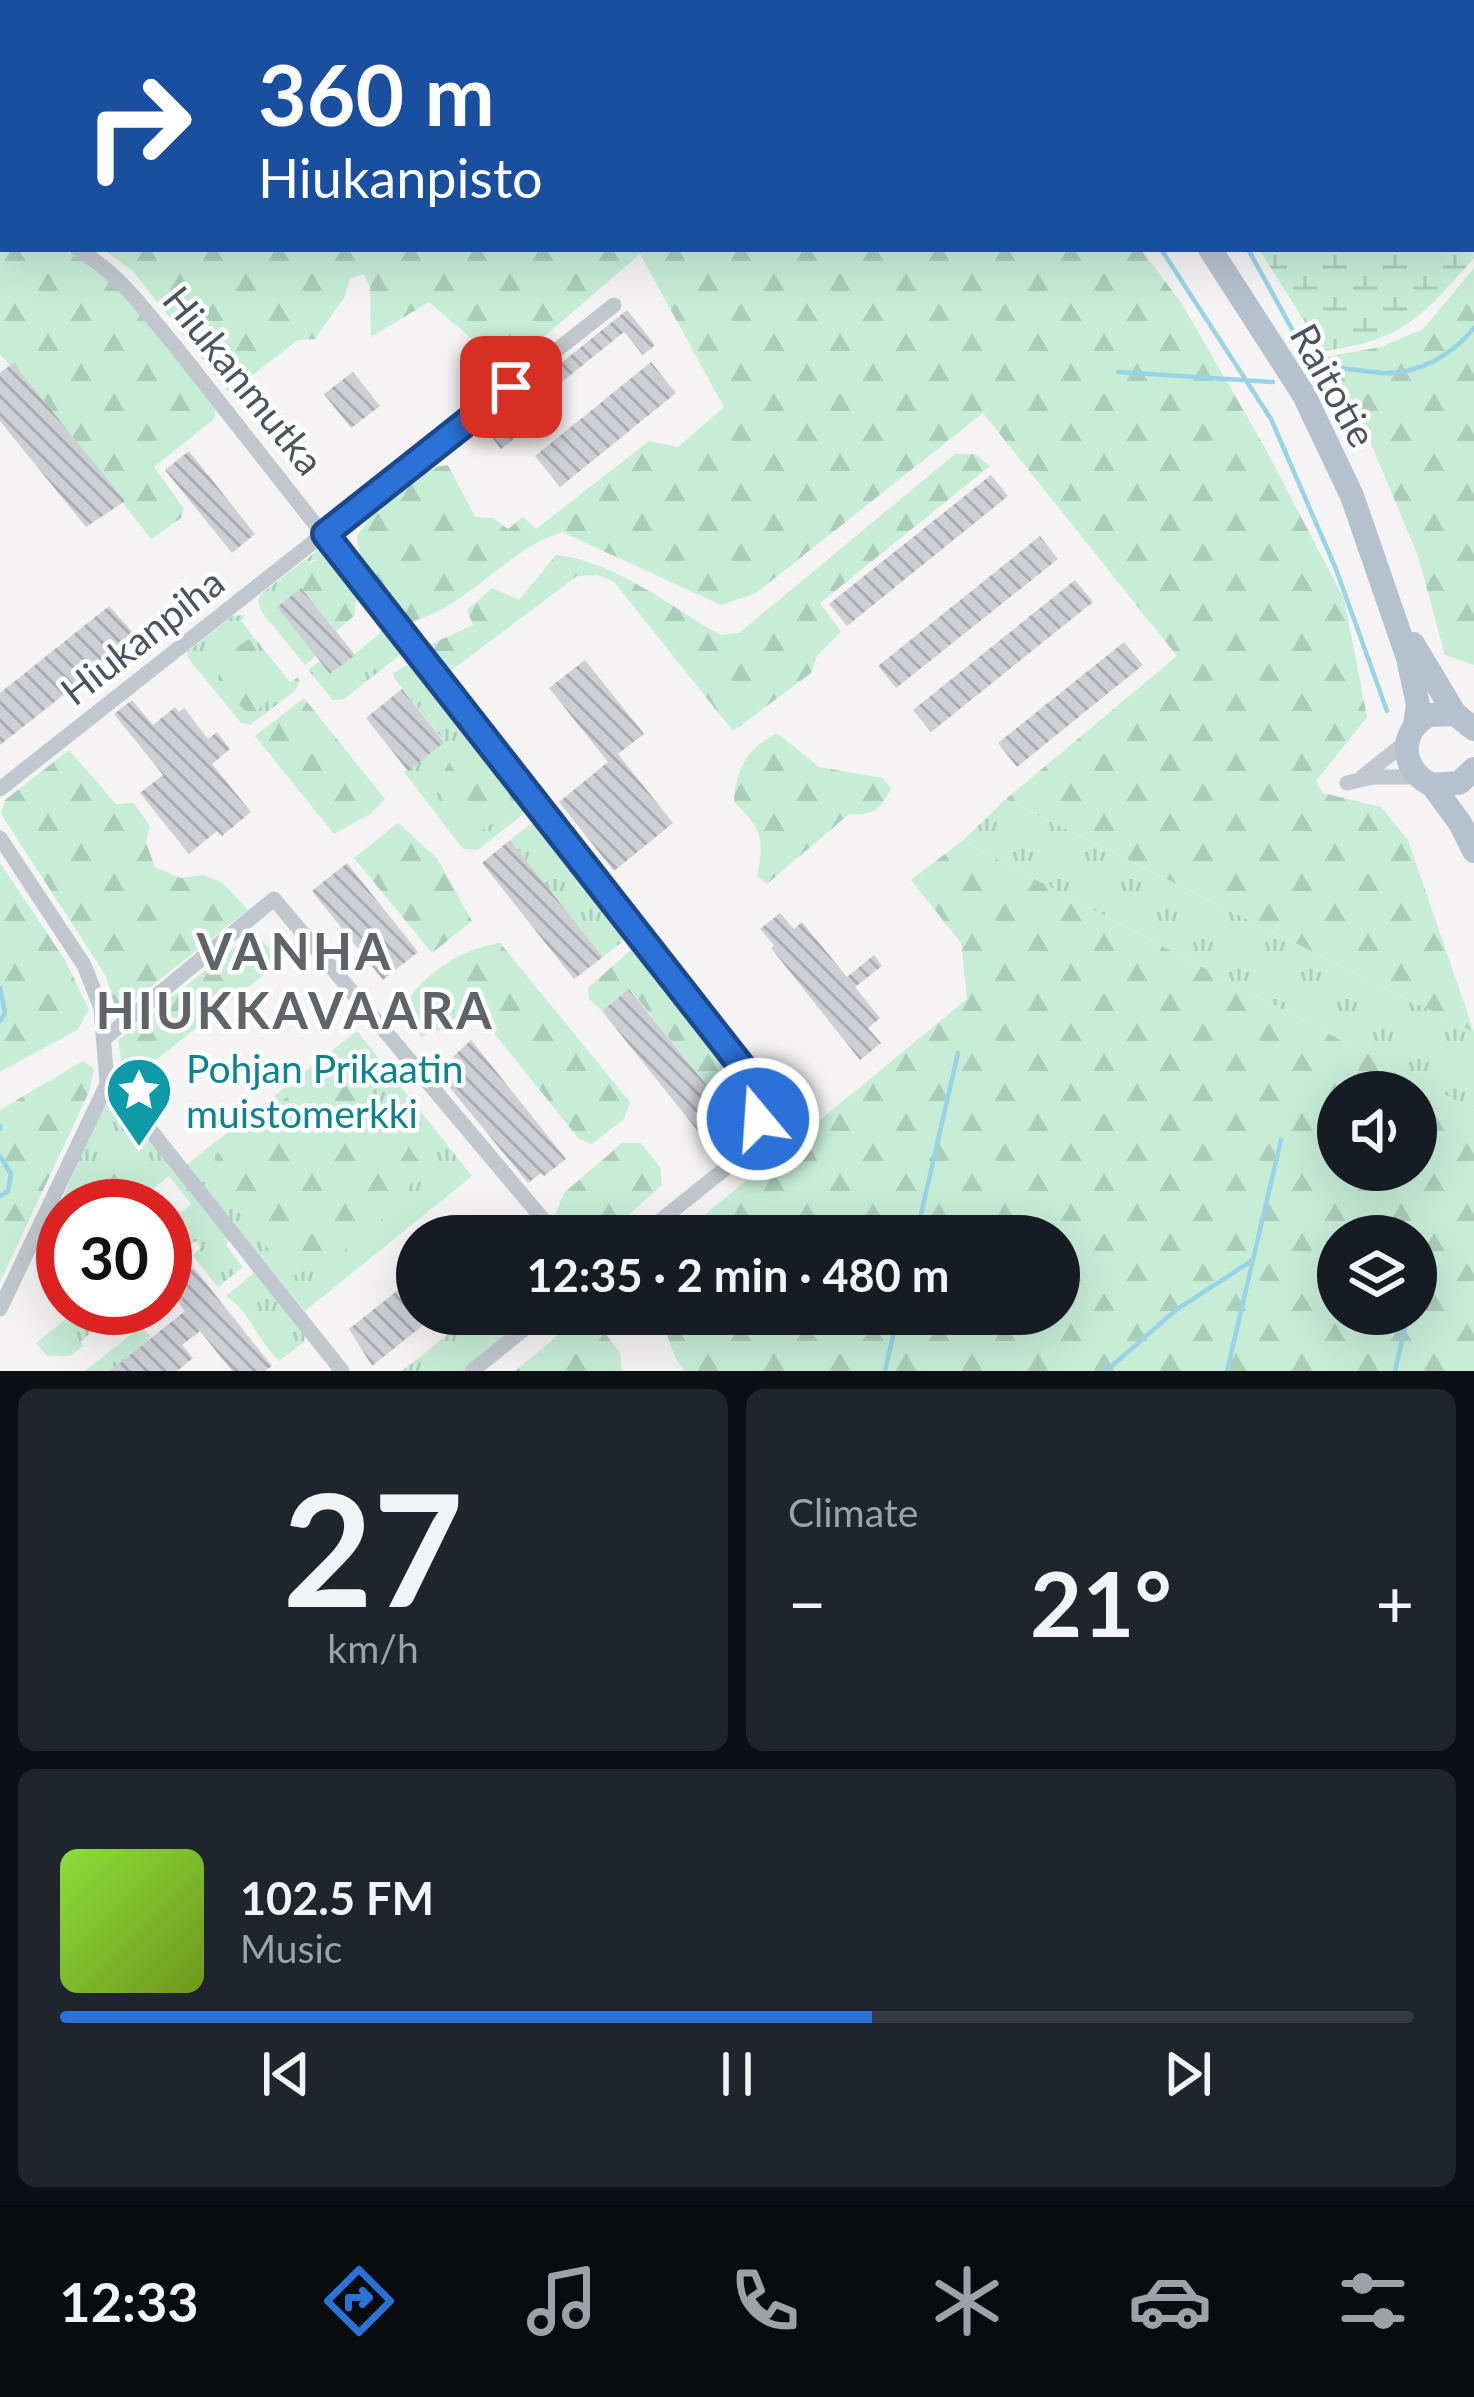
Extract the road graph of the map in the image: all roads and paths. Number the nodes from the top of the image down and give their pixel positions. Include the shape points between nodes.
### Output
1 (82, 252) edge
2 (1212, 252) edge
3 (614, 305) dead end
4 (325, 534) junction
5 (1378, 565) junction
6 (1464, 722) edge
7 (1410, 734) junction
8 (1473, 770) edge
9 (1425, 781) junction
10 (0, 790) edge
11 (1474, 823) edge
12 (0, 838) edge
13 (1474, 851) edge
14 (104, 1039) junction
15 (107, 1084) junction
16 (539, 1215) edge
17 (667, 1215) edge
18 (0, 1309) edge
19 (517, 1335) edge
20 (343, 1371) edge
21 (472, 1371) edge

1 - 4 street, Hiukanmutka via 121,280
2 - 5 main road, Raitotie via 1304,395
3 - 4 street, Hiukanpiha
4 - 10 street, Hiukanpiha
4 - 17 street, Hiukanmutka via 750,1077 758,1119 746,1152
5 - 6 main road, Raitotie via 1414,648
5 - 7 main road, Raitotie via 1416,693
6 - 7 main road via 1430,715
7 - 9 main road, Raitotie via 1407,760
7 - 9 street via 1351,782
8 - 9 main road via 1460,783
8 - 11 main road
9 - 13 main road
12 - 14 street via 84,965
14 - 15 street
14 - 16 street via 274,899
15 - 18 street
15 - 20 street
19 - 21 street

